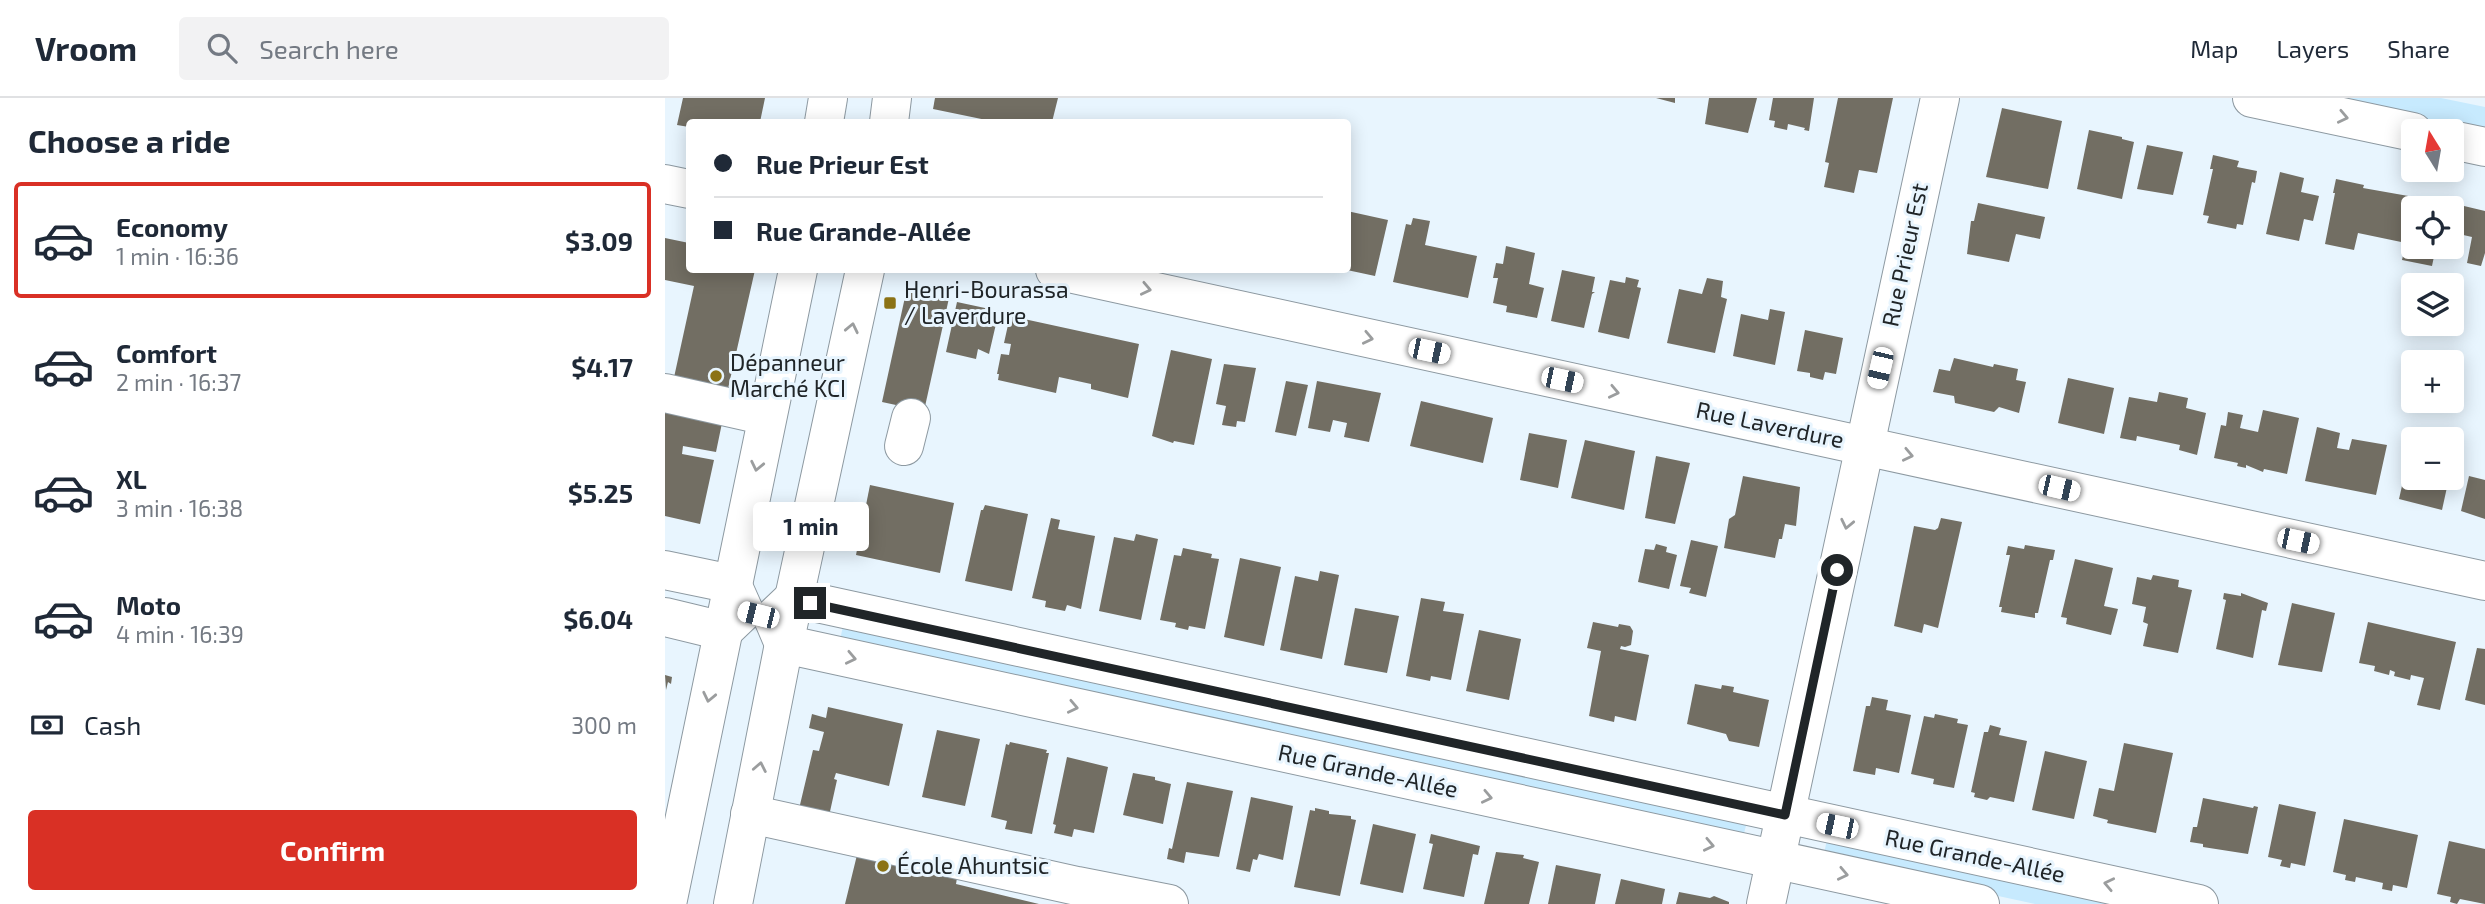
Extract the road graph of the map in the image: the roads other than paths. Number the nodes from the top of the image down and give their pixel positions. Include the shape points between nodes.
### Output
1 (828, 98) edge
2 (892, 98) edge
3 (1940, 98) edge
4 (2252, 98) edge
5 (824, 119) edge
6 (889, 119) edge
7 (2401, 129) edge
8 (2464, 143) edge
9 (2485, 148) edge
10 (665, 184) edge
11 (686, 188) edge
12 (797, 273) edge
13 (864, 273) edge
14 (1069, 273) edge
15 (665, 393) edge
16 (767, 416) junction
17 (1864, 446) junction
18 (665, 570) edge
19 (2485, 581) edge
20 (758, 614) junction
21 (665, 617) edge
22 (676, 799) edge
23 (750, 814) junction
24 (1785, 815) junction
25 (1776, 860) junction
26 (667, 904) edge
27 (733, 904) edge
28 (1169, 904) edge
29 (1766, 904) edge
30 (1980, 904) edge
31 (2199, 904) edge

1 - 5 street
2 - 6 street
3 - 17 street, Rue Prieur Est
4 -> 7 street
8 - 9 street
10 - 11 street
12 - 16 street
20 -> 13 street
14 -> 17 street, Rue Laverdure
15 - 16 street
16 -> 20 street
17 -> 19 street, Rue Laverdure
17 -> 24 street, Rue Prieur Est
18 - 20 street, Rue Grande-Allée
20 - 21 street, Rue Grande-Allée
20 -> 22 street
23 -> 20 street
20 - 24 street, Rue Grande-Allée
20 -> 25 street, Rue Grande-Allée
22 - 26 street
23 - 27 street
23 - 28 street
24 - 25 street, Rue Prieur Est
31 -> 24 street, Rue Grande-Allée
25 - 29 street, Rue Prieur Est
25 -> 30 street, Rue Grande-Allée

